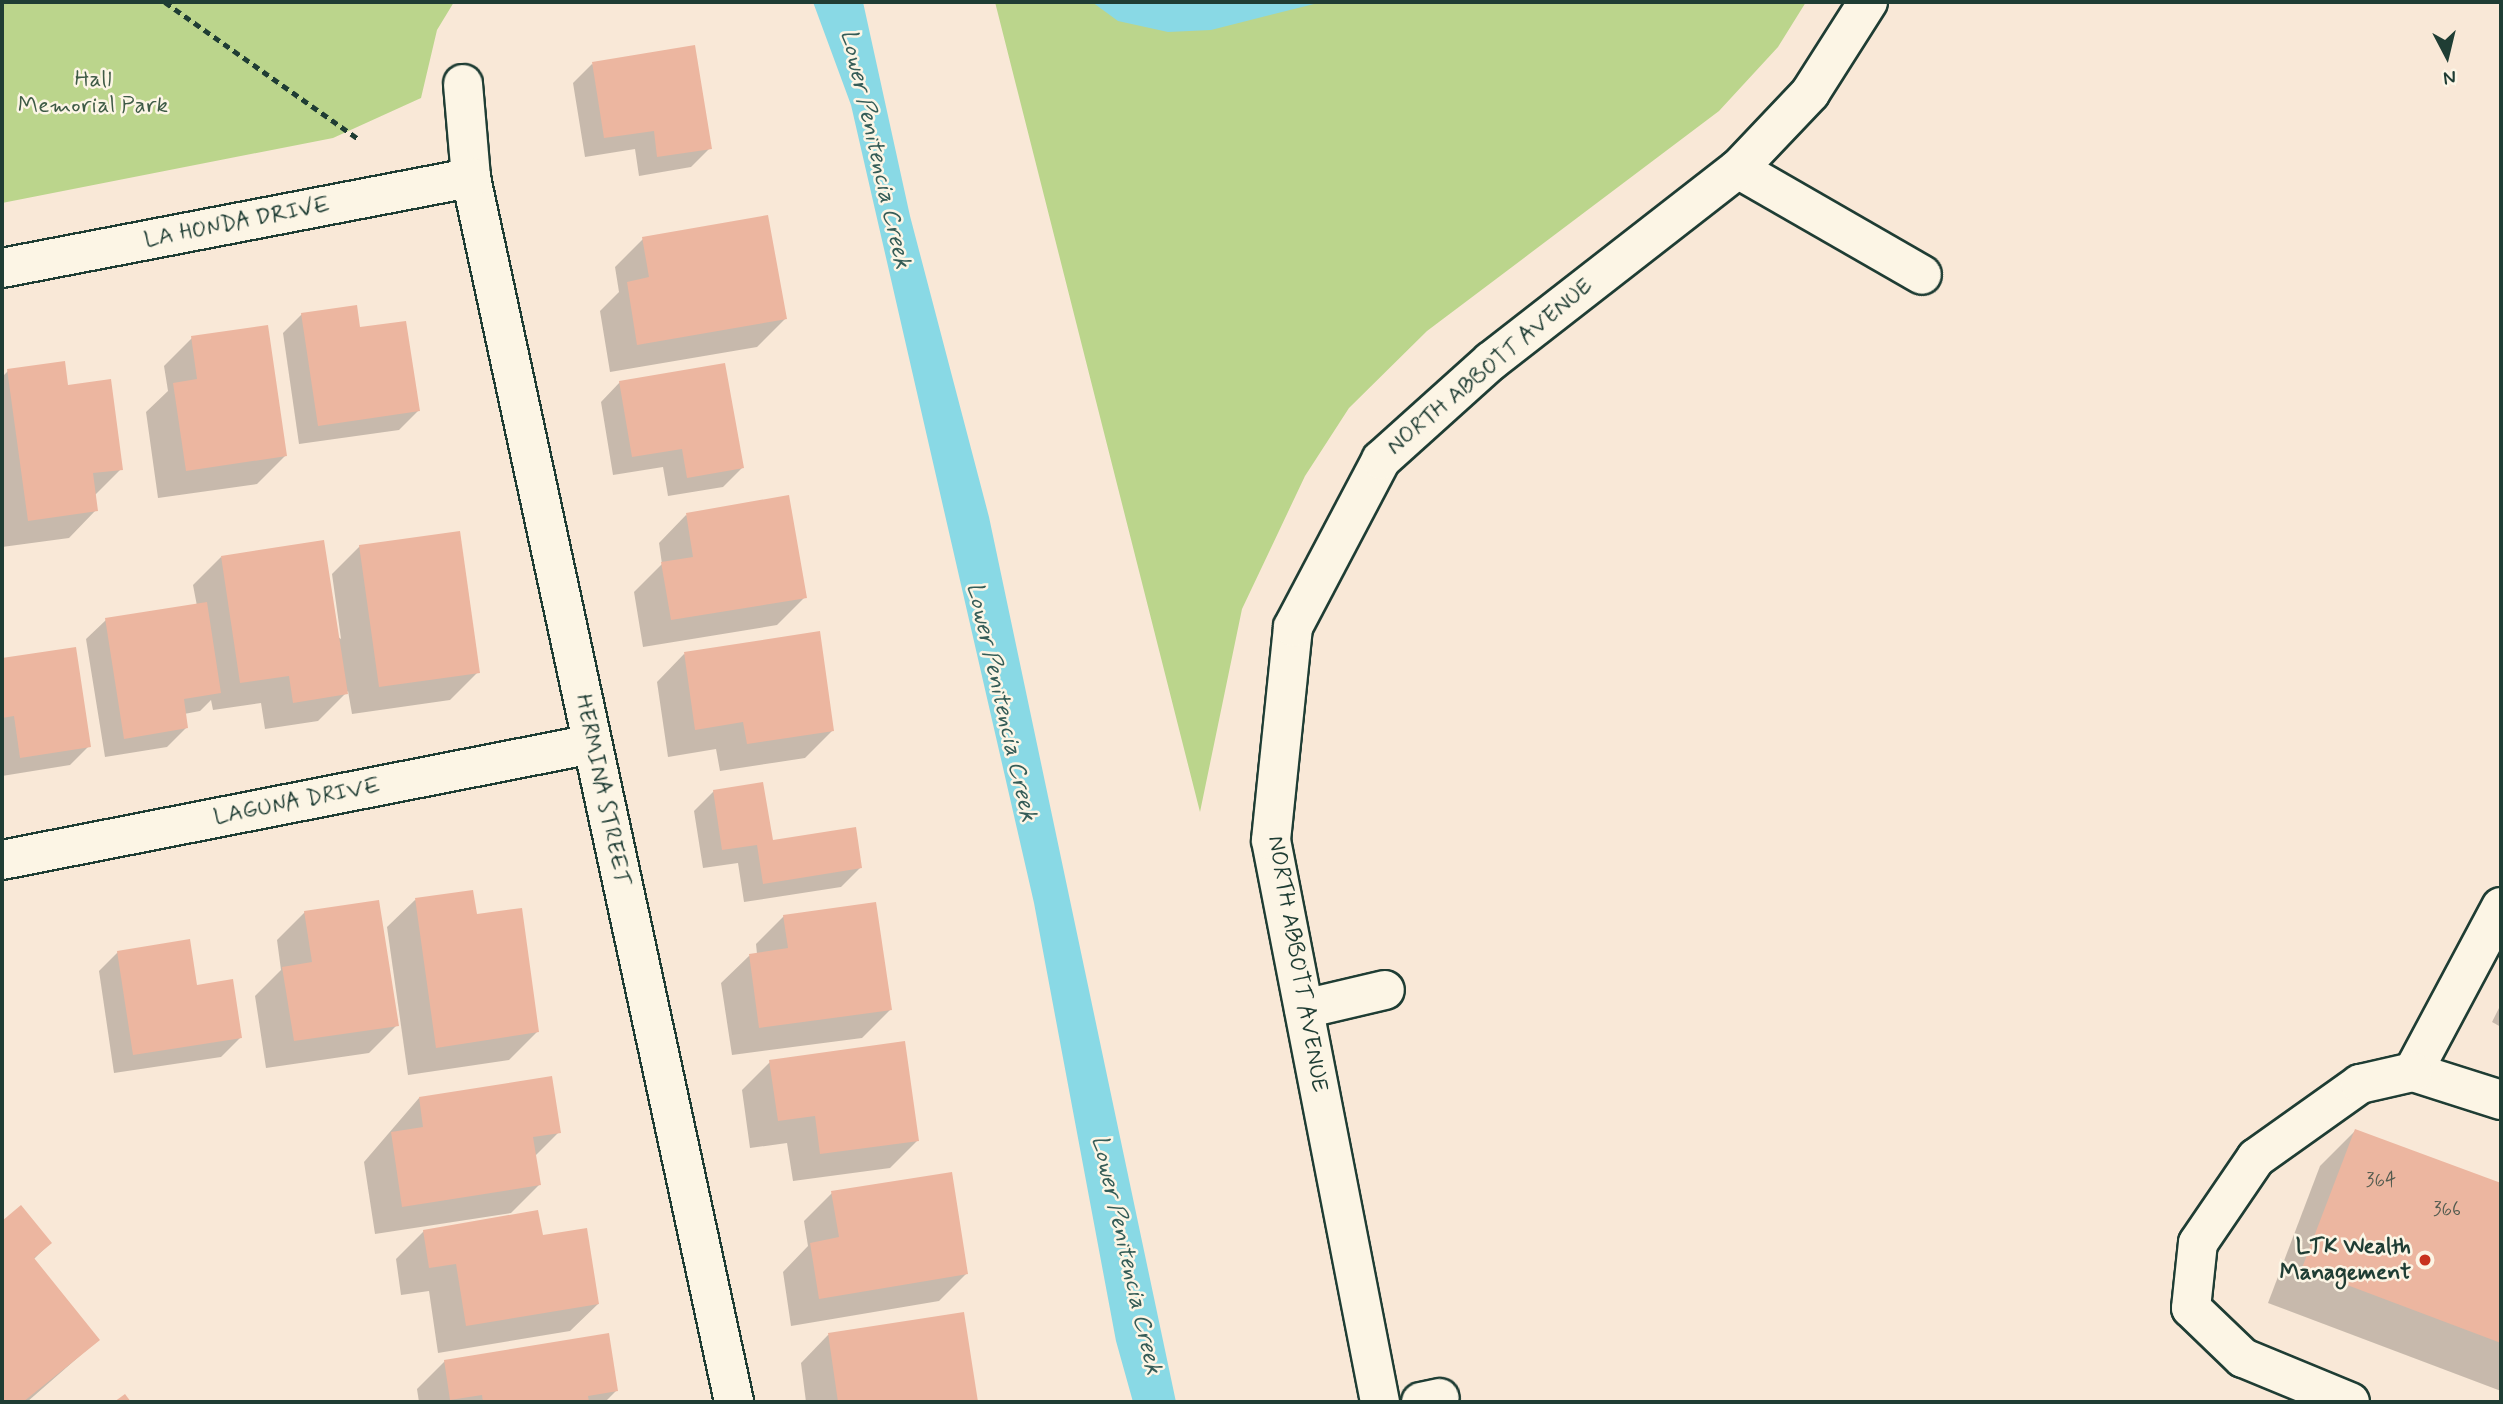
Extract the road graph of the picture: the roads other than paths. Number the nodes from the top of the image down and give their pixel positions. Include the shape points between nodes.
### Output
1 (1868, 2) edge
2 (463, 84) dead end
3 (1738, 169) junction
4 (471, 178) junction
5 (2, 268) edge
6 (1922, 275) dead end
7 (592, 744) junction
8 (2, 860) edge
9 (2501, 907) edge
10 (1385, 990) dead end
11 (1304, 1009) junction
12 (2413, 1072) junction
13 (2501, 1100) edge
14 (734, 1402) edge
15 (1380, 1402) edge
16 (2350, 1402) edge

1 - 3 street, NORTH ABBOTT AVENUE via 1810,93
2 - 4 street, HERMINA STREET
3 - 6 street
3 - 11 street, NORTH ABBOTT AVENUE via 1491,360 1381,460 1293,626 1271,839
4 - 5 street, LA HONDA DRIVE
4 - 7 street, HERMINA STREET
7 - 8 street, LAGUNA DRIVE
7 - 14 street, HERMINA STREET
9 - 12 street
10 - 11 street
11 - 15 street, NORTH ABBOTT AVENUE
12 - 13 street
12 - 16 street via 2360,1084 2256,1158 2198,1243 2191,1308 2243,1358

